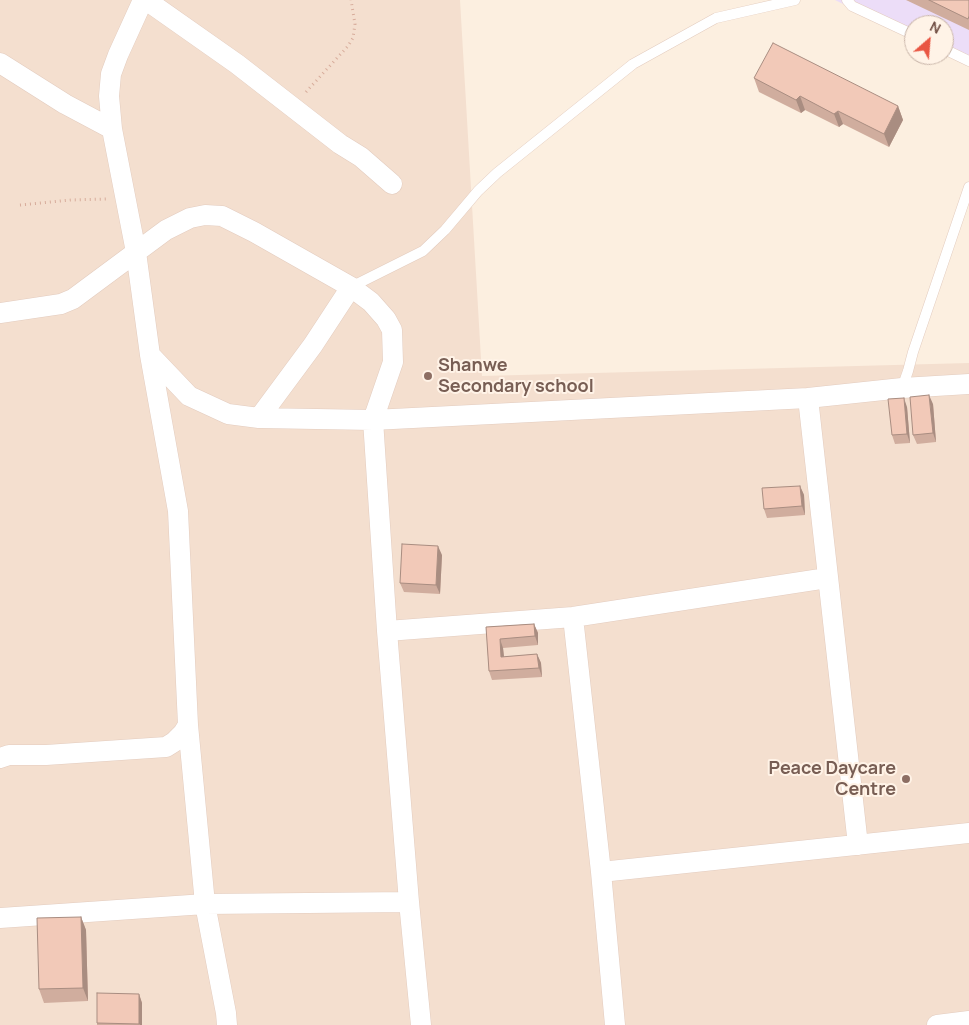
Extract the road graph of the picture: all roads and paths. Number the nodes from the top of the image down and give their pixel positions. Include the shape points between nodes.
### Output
1 (145, 0) edge
2 (351, 0) edge
3 (795, 0) edge
4 (847, 0) edge
5 (904, 30) edge
6 (954, 53) edge
7 (969, 60) edge
8 (0, 63) edge
9 (292, 108) junction
10 (112, 129) junction
11 (392, 184) dead end
12 (969, 187) edge
13 (124, 195) junction
14 (20, 205) dead end
15 (136, 252) junction
16 (351, 287) junction
17 (0, 313) edge
18 (150, 355) junction
19 (969, 384) edge
20 (902, 388) junction
21 (808, 398) junction
22 (259, 418) junction
23 (373, 420) junction
24 (827, 578) junction
25 (573, 617) junction
26 (386, 631) junction
27 (188, 725) junction
28 (0, 758) edge
29 (969, 833) edge
30 (858, 845) junction
31 (601, 872) junction
32 (409, 902) junction
33 (204, 904) junction
34 (0, 918) edge
35 (969, 1021) edge
36 (227, 1025) edge
37 (421, 1025) edge
38 (615, 1025) edge
39 (937, 1025) edge

1 - 9 street via 237,64
1 - 10 street via 111,74
2 - 9 path via 353,38
3 - 16 lane via 716,18 633,64 497,173 423,251
4 - 5 lane via 852,6
6 - 7 lane
8 - 10 street
9 - 11 street via 361,157
10 - 13 street
12 - 20 lane
13 - 14 path
13 - 15 street
15 - 16 street via 166,230 190,218 222,216
15 - 17 street via 73,299 61,304
15 - 18 street
16 - 22 street
16 - 23 street via 371,302 392,330 393,362
18 - 22 street via 189,396 228,414
18 - 27 street via 178,511
19 - 20 street
20 - 21 street
21 - 23 street
21 - 24 street
22 - 23 street
23 - 26 street
24 - 25 street
24 - 30 street
25 - 26 street
25 - 31 street
26 - 32 street
27 - 28 street via 166,747
27 - 33 street
29 - 30 street
30 - 31 street
31 - 38 street
32 - 33 street
32 - 37 street
33 - 34 street
33 - 36 street
35 - 39 street

